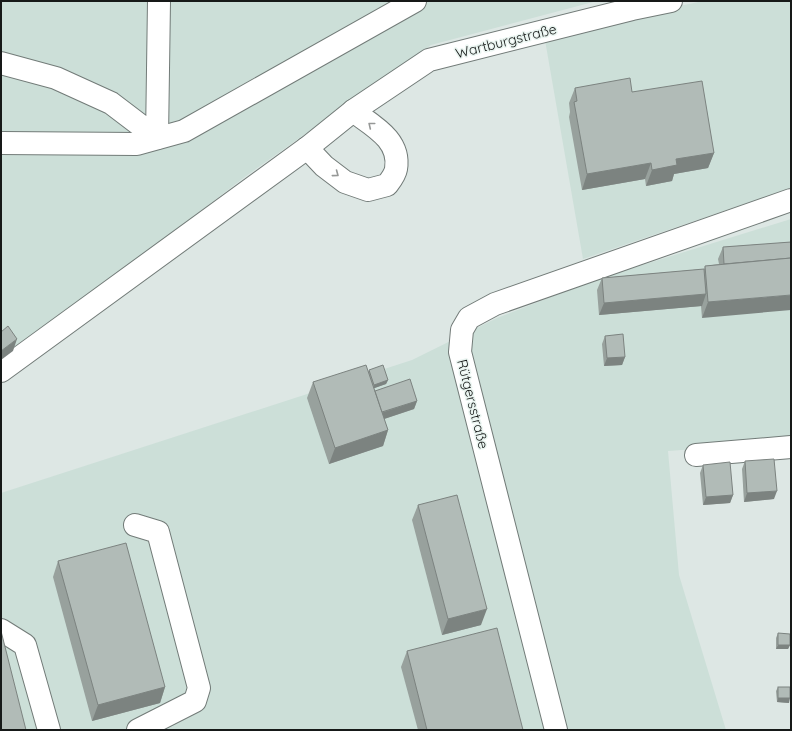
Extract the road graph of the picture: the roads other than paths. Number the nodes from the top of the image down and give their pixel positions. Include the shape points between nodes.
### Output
1 (160, 1) edge
2 (416, 1) edge
3 (671, 1) edge
4 (1, 63) edge
5 (353, 111) junction
6 (157, 138) junction
7 (1, 143) edge
8 (307, 148) junction
9 (791, 200) edge
10 (1, 371) edge
11 (791, 448) edge
12 (696, 455) dead end
13 (135, 525) dead end
14 (1, 630) edge
15 (49, 730) edge
16 (138, 730) edge
17 (556, 730) edge

1 - 6 street
2 - 6 street via 184,131
3 - 5 street, Wartburgstraße via 429,60
4 - 6 street via 56,78 111,104
5 - 8 street, Wartburgstraße
8 -> 5 street via 324,166 345,182 368,190 387,186 396,170 396,152 390,140
6 - 7 street via 137,144
8 - 10 street, Wartburgstraße
9 - 17 street, Rütgersstraße via 494,304 469,318 462,330 460,352
11 - 12 street
13 - 16 street via 158,532 199,688 195,702
14 - 15 street via 25,645

